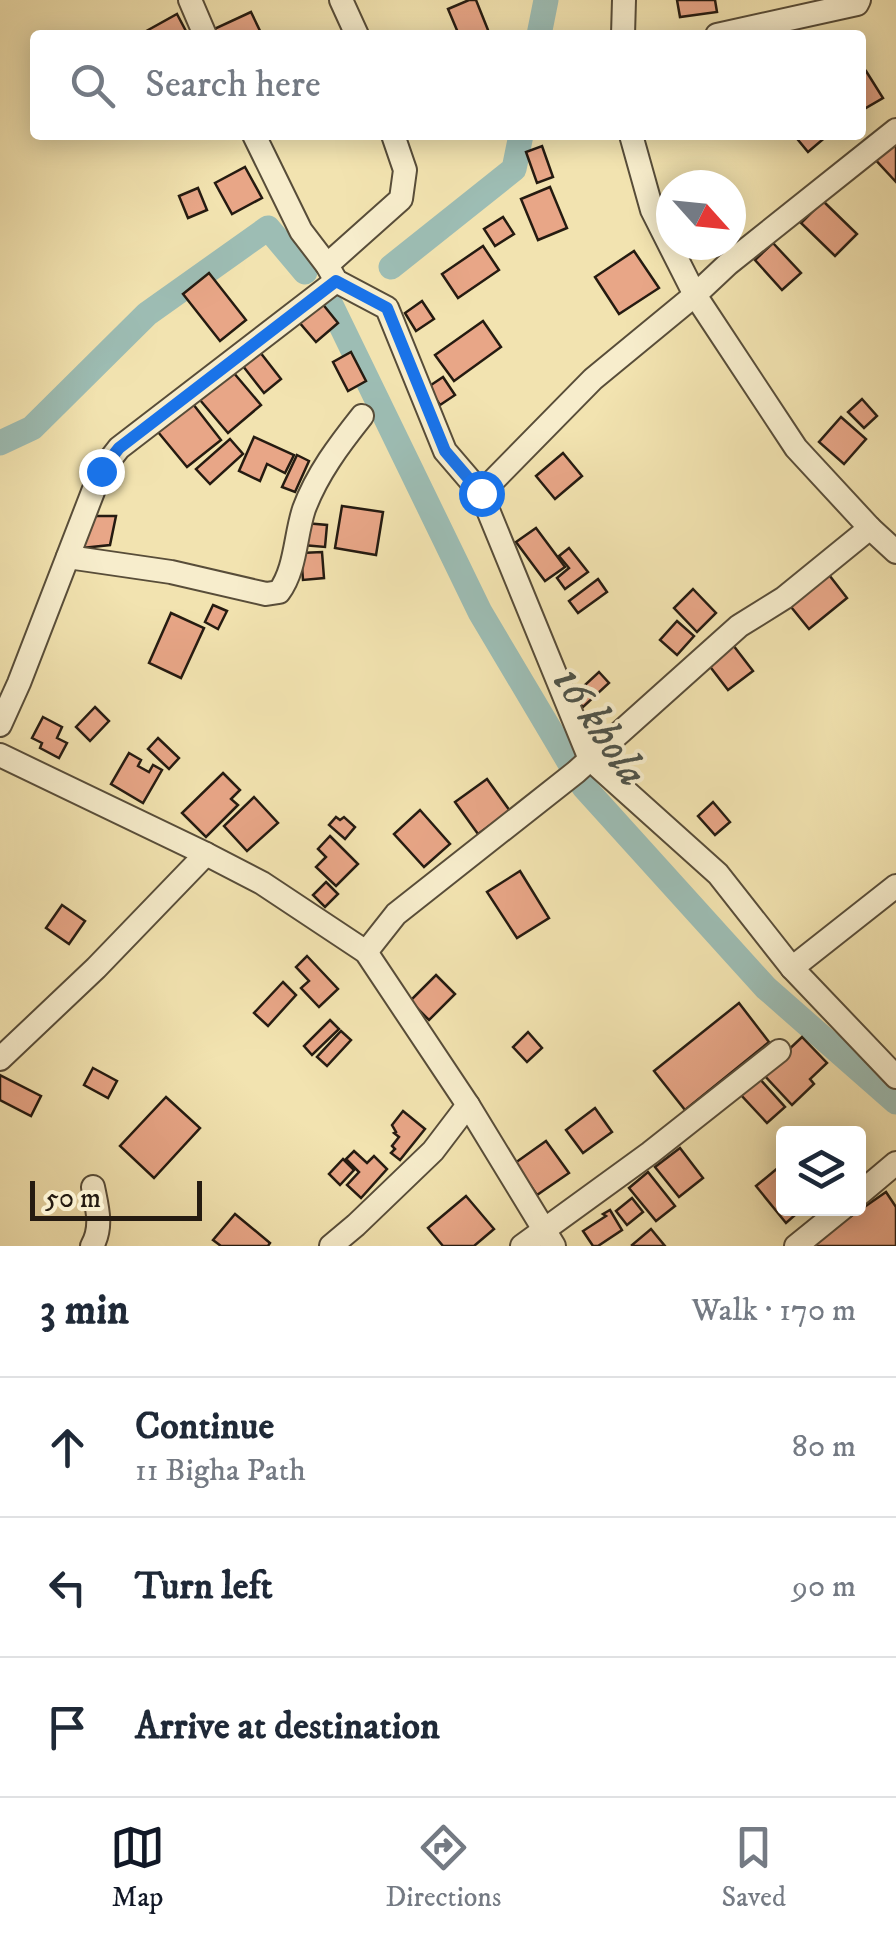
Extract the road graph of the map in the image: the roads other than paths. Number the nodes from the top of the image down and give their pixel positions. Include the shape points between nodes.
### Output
1 (190, 0) edge
2 (341, 0) edge
3 (624, 0) edge
4 (860, 0) edge
5 (203, 30) edge
6 (355, 30) edge
7 (623, 30) edge
8 (740, 30) edge
9 (896, 130) edge
10 (256, 140) edge
11 (395, 140) edge
12 (632, 140) edge
13 (331, 273) junction
14 (695, 295) junction
15 (362, 416) dead end
16 (481, 493) junction
17 (870, 528) junction
18 (896, 552) edge
19 (68, 557) junction
20 (0, 725) edge
21 (0, 755) edge
22 (583, 766) junction
23 (206, 854) junction
24 (896, 886) edge
25 (366, 952) junction
26 (792, 968) junction
27 (778, 1051) dead end
28 (0, 1059) edge
29 (896, 1077) edge
30 (468, 1105) junction
31 (896, 1163) edge
32 (92, 1187) dead end
33 (866, 1189) edge
34 (834, 1216) edge
35 (548, 1238) edge
36 (92, 1246) edge
37 (331, 1246) edge
38 (522, 1246) edge
39 (796, 1246) edge

1 - 5 street
2 - 6 street
3 - 7 street
4 - 8 street
9 - 14 street
10 - 13 street via 301,232
11 - 13 street via 405,170 401,199
12 - 14 street via 652,210
13 - 16 street via 387,308 445,451
13 - 19 street via 119,448 101,471
14 - 16 street via 593,379
14 - 17 street via 796,448
15 - 19 street via 316,482 279,592
16 - 22 street
17 - 18 street
17 - 22 street via 739,626
19 - 20 street
21 - 23 street
22 - 25 street via 396,914
22 - 26 street via 718,874
23 - 25 street
23 - 28 street
24 - 26 street
25 - 30 street
26 - 29 street
27 - 35 street
30 - 35 street
30 - 37 street via 433,1151
31 - 33 street
32 - 36 street via 99,1213
34 - 39 street
35 - 38 street

